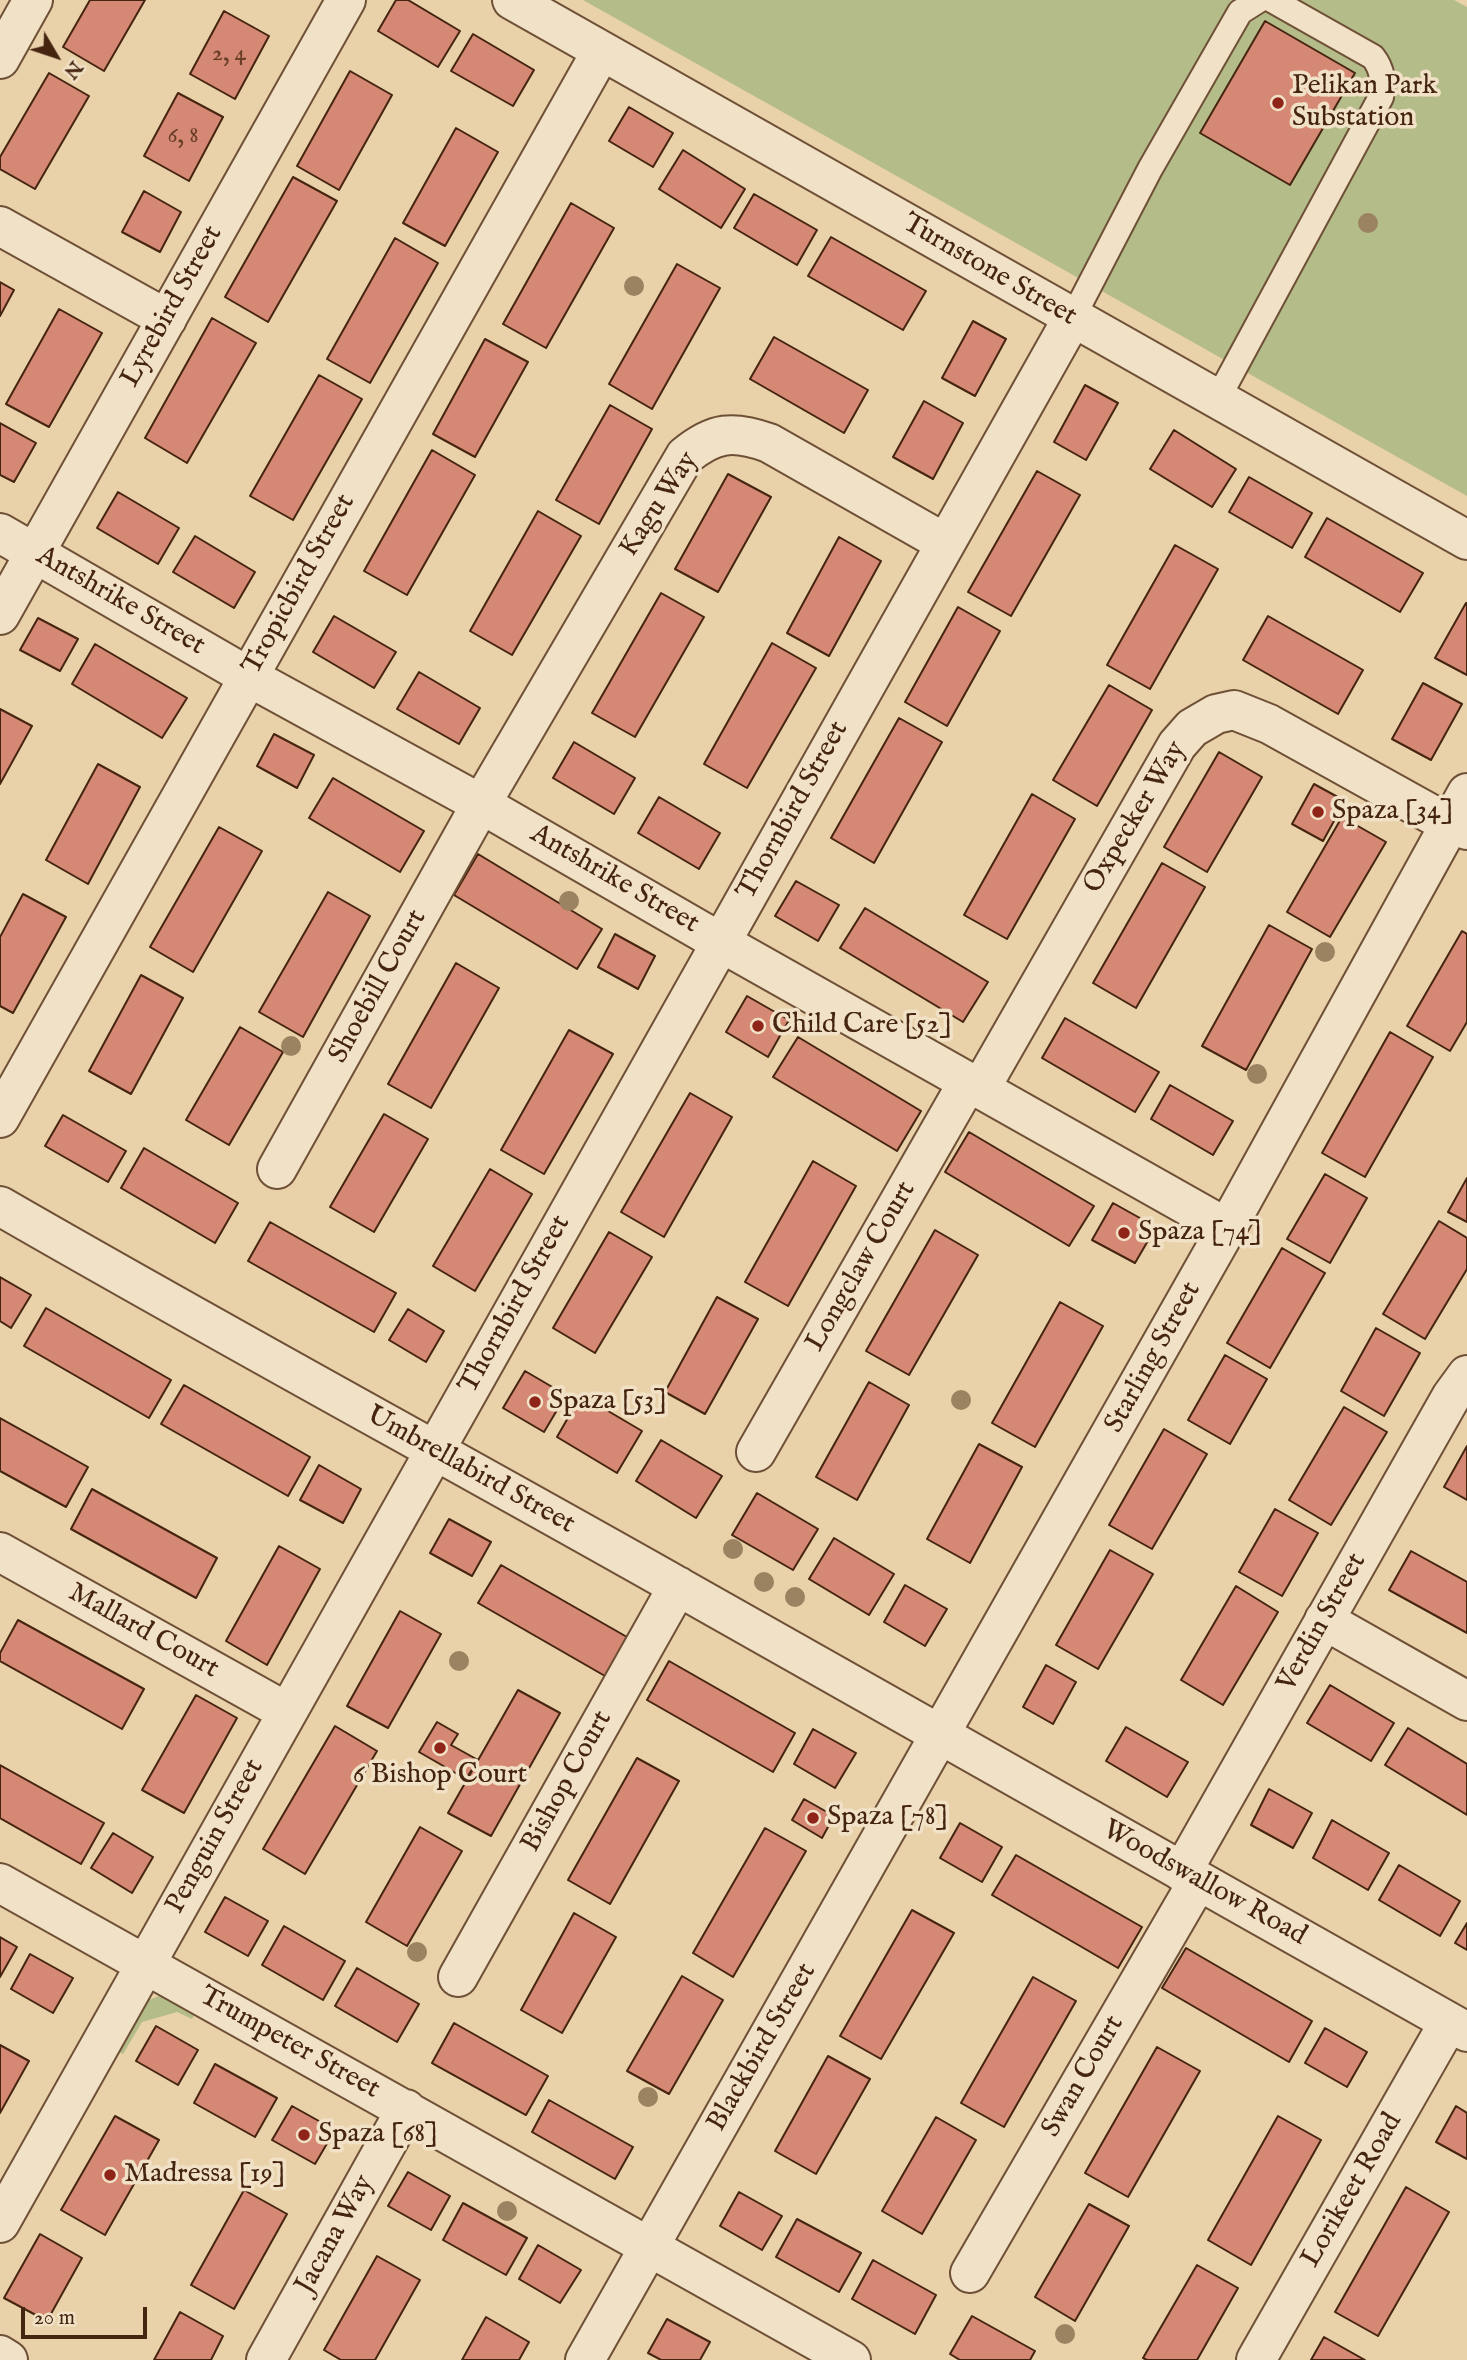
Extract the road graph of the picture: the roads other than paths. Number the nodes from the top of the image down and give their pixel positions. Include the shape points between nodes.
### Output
1 (33, 0) edge
2 (346, 0) edge
3 (512, 0) edge
4 (1259, 0) edge
5 (1272, 0) edge
6 (601, 51) junction
7 (0, 59) edge
8 (0, 226) edge
9 (167, 319) junction
10 (1072, 319) junction
11 (1217, 400) junction
12 (0, 533) edge
13 (1467, 540) edge
14 (946, 543) junction
15 (35, 553) junction
16 (0, 615) edge
17 (248, 677) junction
18 (481, 804) junction
19 (1461, 816) edge
20 (720, 942) junction
21 (974, 1085) junction
22 (0, 1118) edge
23 (277, 1169) dead end
24 (0, 1206) edge
25 (1227, 1228) junction
26 (1467, 1376) edge
27 (434, 1451) junction
28 (756, 1452) dead end
29 (0, 1552) edge
30 (678, 1586) junction
31 (1324, 1620) junction
32 (1467, 1701) edge
33 (287, 1712) junction
34 (940, 1737) junction
35 (1190, 1877) junction
36 (0, 1883) edge
37 (145, 1964) junction
38 (458, 1977) dead end
39 (1458, 2027) edge
40 (406, 2109) junction
41 (0, 2223) edge
42 (650, 2247) junction
43 (970, 2273) dead end
44 (0, 2355) edge
45 (8, 2360) edge
46 (266, 2360) edge
47 (585, 2360) edge
48 (851, 2360) edge
49 (1256, 2360) edge

1 - 7 street
2 - 9 street, Lyrebird Street
3 - 6 street, Turnstone Street
4 - 10 lane via 1240,12 1150,169
5 - 11 lane via 1373,57 1381,67 1381,97
6 - 10 street, Turnstone Street
6 - 17 street, Tropicbird Street
8 - 9 street
9 - 15 street, Lyrebird Street
10 - 11 street, Turnstone Street
10 - 14 street, Thornbird Street
11 - 13 street, Turnstone Street
12 - 15 street, Antshrike Street
14 - 18 street, Kagu Way via 769,443 745,434 703,441 685,456 667,484
14 - 20 street, Thornbird Street
15 - 16 street, Lyrebird Street
15 - 17 street, Antshrike Street
17 - 18 street, Antshrike Street
17 - 22 street, Tropicbird Street
18 - 20 street, Antshrike Street
18 - 23 street, Shoebill Court
19 - 21 street, Oxpecker Way via 1269,724 1234,710 1216,714 1192,728 1177,746
19 - 25 street, Starling Street
20 - 21 street, Antshrike Street
20 - 27 street, Thornbird Street
21 - 25 street, Antshrike Street
21 - 28 street, Longclaw Court
24 - 27 street, Umbrellabird Street
25 - 34 street, Starling Street
26 - 31 street, Verdin Street
27 - 30 street, Umbrellabird Street
27 - 33 street, Penguin Street
29 - 33 street, Mallard Court
30 - 34 street, Umbrellabird Street
30 - 38 street, Bishop Court
31 - 32 street
31 - 35 street, Verdin Street
33 - 37 street, Penguin Street
34 - 35 street, Woodswallow Road
34 - 42 street, Blackbird Street
35 - 39 street, Woodswallow Road
35 - 43 street, Swan Court
36 - 37 street, Trumpeter Street
37 - 40 street, Trumpeter Street
37 - 41 street, Penguin Street
39 - 49 street, Lorikeet Road
40 - 42 street, Trumpeter Street
40 - 46 street, Jacana Way
42 - 47 street, Blackbird Street
42 - 48 street, Trumpeter Street
44 - 45 street

